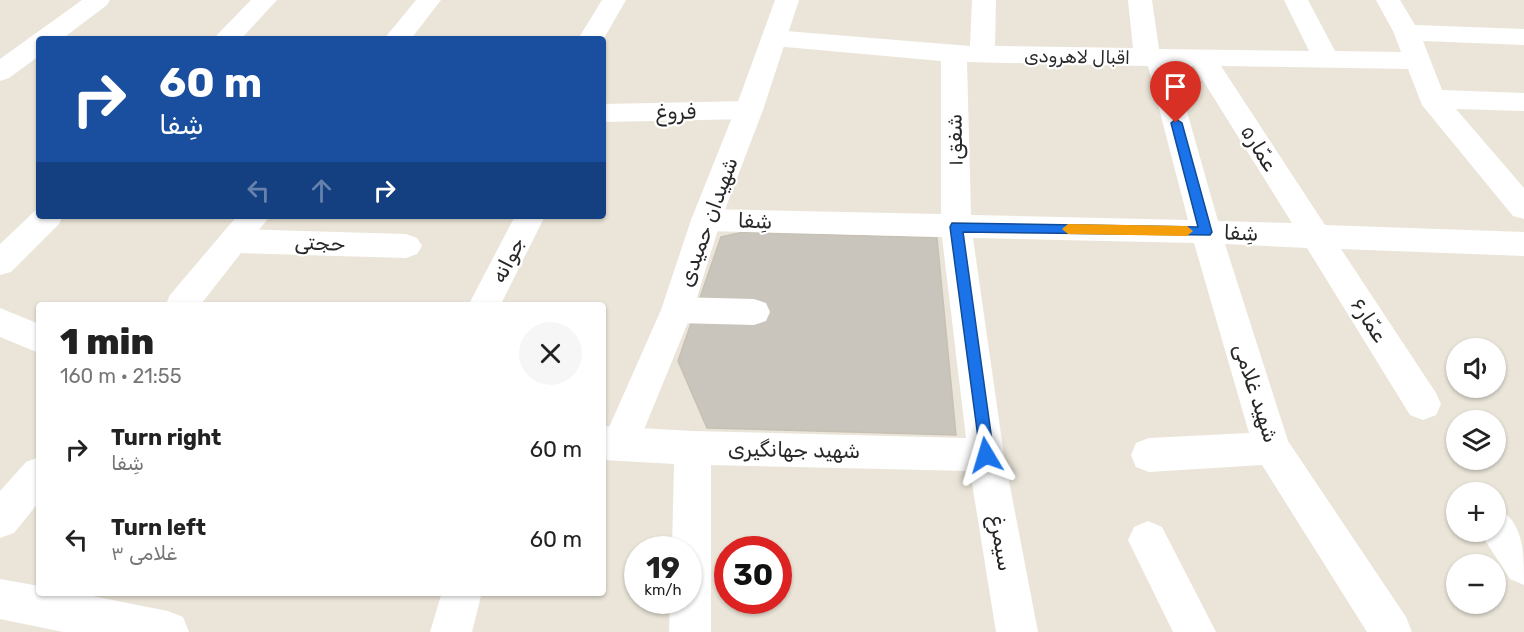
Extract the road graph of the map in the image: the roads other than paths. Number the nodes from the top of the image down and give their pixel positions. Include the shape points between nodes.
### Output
1 (98, 0) edge
2 (265, 0) edge
3 (429, 0) edge
4 (614, 0) edge
5 (787, 0) edge
6 (984, 0) edge
7 (1140, 0) edge
8 (1296, 0) edge
9 (1388, 0) edge
10 (1407, 33) junction
11 (49, 36) edge
12 (229, 36) edge
13 (399, 36) edge
14 (593, 36) edge
15 (774, 38) junction
16 (1524, 38) edge
17 (36, 46) edge
18 (954, 54) junction
19 (982, 55) junction
20 (1153, 58) junction
21 (1203, 59) junction
22 (1326, 59) junction
23 (1416, 61) junction
24 (3, 66) edge
25 (1432, 99) junction
26 (1524, 102) edge
27 (749, 110) junction
28 (606, 113) edge
29 (1524, 208) edge
30 (45, 219) edge
31 (253, 219) edge
32 (528, 219) edge
33 (706, 220) junction
34 (956, 227) junction
35 (1206, 232) junction
36 (1315, 236) junction
37 (235, 241) junction
38 (1524, 244) edge
39 (406, 246) dead end
40 (0, 263) edge
41 (184, 302) edge
42 (486, 302) edge
43 (677, 310) junction
44 (754, 312) dead end
45 (0, 322) edge
46 (36, 338) edge
47 (1423, 404) dead end
48 (612, 442) edge
49 (693, 448) junction
50 (1272, 448) junction
51 (986, 455) junction
52 (1149, 455) dead end
53 (36, 477) edge
54 (0, 519) edge
55 (1148, 540) dead end
56 (1506, 540) edge
57 (1524, 565) edge
58 (461, 596) edge
59 (0, 599) edge
60 (168, 632) edge
61 (452, 632) edge
62 (690, 632) edge
63 (1017, 632) edge
64 (1194, 632) edge
65 (1391, 632) edge

1 - 11 street
2 - 12 street
3 - 13 street
4 - 14 street
5 - 15 street, شهیدان حمیدی
6 - 19 street
7 - 20 street, شهید غلامی
8 - 22 street
9 - 10 street
10 - 16 street
10 - 23 street
15 - 18 street, اقبال لاهرودی
15 - 27 street, شهیدان حمیدی
17 - 24 street
18 - 19 street, اقبال لاهرودی
18 - 34 street, ۱شفق
19 - 20 street, اقبال لاهرودی
20 - 21 street, اقبال لاهرودی
20 - 35 street, شهید غلامی
21 - 22 street, اقبال لاهرودی
21 - 36 street, ۵عمّار
22 - 23 street, اقبال لاهرودی
23 - 25 street
25 - 26 street
25 - 29 street
27 - 28 street, فروغ
27 - 33 street, شهیدان حمیدی
30 - 40 street
31 - 37 street
32 - 42 street, جوانه
33 - 34 street, شِفا
33 - 43 street, شهیدان حمیدی
34 - 35 street, شِفا
34 - 51 street, ۱شفق
35 - 36 street, شِفا
35 - 50 street, شهید غلامی
36 - 38 street, شِفا
36 - 47 street, ۶عمّار
37 - 39 street, حجتی
37 - 41 street
43 - 44 street
43 - 48 street, شهیدان حمیدی
45 - 46 street
48 - 49 street, شهید جهانگیری
49 - 51 street, شهید جهانگیری
49 - 62 street
50 - 52 street
50 - 65 street, شهید غلامی
51 - 63 street, سیمرغ
53 - 54 street
55 - 64 street
56 - 57 street
58 - 61 street
59 - 60 street

